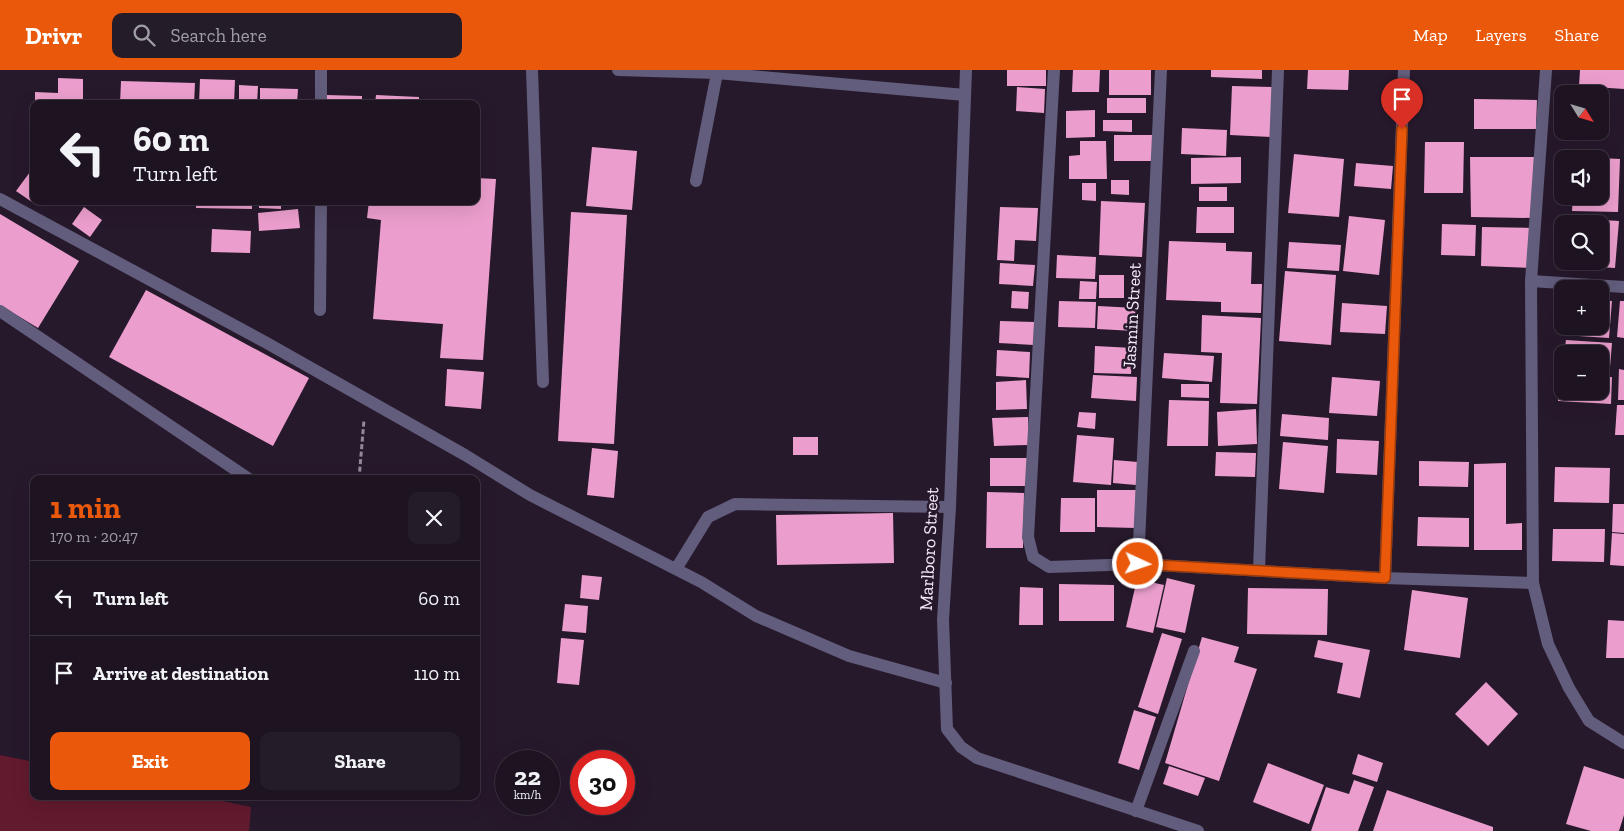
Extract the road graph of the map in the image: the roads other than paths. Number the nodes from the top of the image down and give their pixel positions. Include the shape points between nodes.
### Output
1 (321, 70) edge
2 (532, 70) edge
3 (618, 70) edge
4 (966, 70) edge
5 (1054, 70) edge
6 (1161, 70) edge
7 (1278, 70) edge
8 (1404, 70) edge
9 (1546, 70) edge
10 (717, 73) junction
11 (965, 95) junction
12 (321, 100) edge
13 (696, 181) dead end
14 (0, 199) edge
15 (320, 205) edge
16 (1531, 281) junction
17 (1624, 286) edge
18 (320, 310) dead end
19 (0, 311) edge
20 (542, 382) dead end
21 (242, 475) edge
22 (950, 506) junction
23 (1138, 564) junction
24 (676, 569) junction
25 (1259, 570) junction
26 (1385, 578) junction
27 (1533, 583) junction
28 (1194, 651) dead end
29 (946, 683) junction
30 (1624, 743) edge
31 (1136, 811) junction
32 (1198, 831) edge

1 - 12 street
2 - 20 street
3 - 10 street
4 - 11 street, Marlboro Street
5 - 23 street via 1028,537 1033,557 1050,567
6 - 23 street, Jasmin Street
7 - 25 street
8 - 26 street
9 - 16 street
10 - 11 street
10 - 13 street
11 - 22 street, Marlboro Street
14 - 24 street via 365,399 530,495
15 - 18 street
16 - 17 street
16 - 27 street
19 - 21 street
22 - 24 street via 735,504 708,517
22 - 29 street, Marlboro Street via 943,620
23 - 25 street
24 - 29 street via 783,629 849,656
25 - 26 street
26 - 27 street
27 - 30 street via 1548,644 1569,688 1589,721
28 - 31 street
29 - 31 street, Marlboro Street via 947,728 961,747 985,761
31 - 32 street, Marlboro Street

